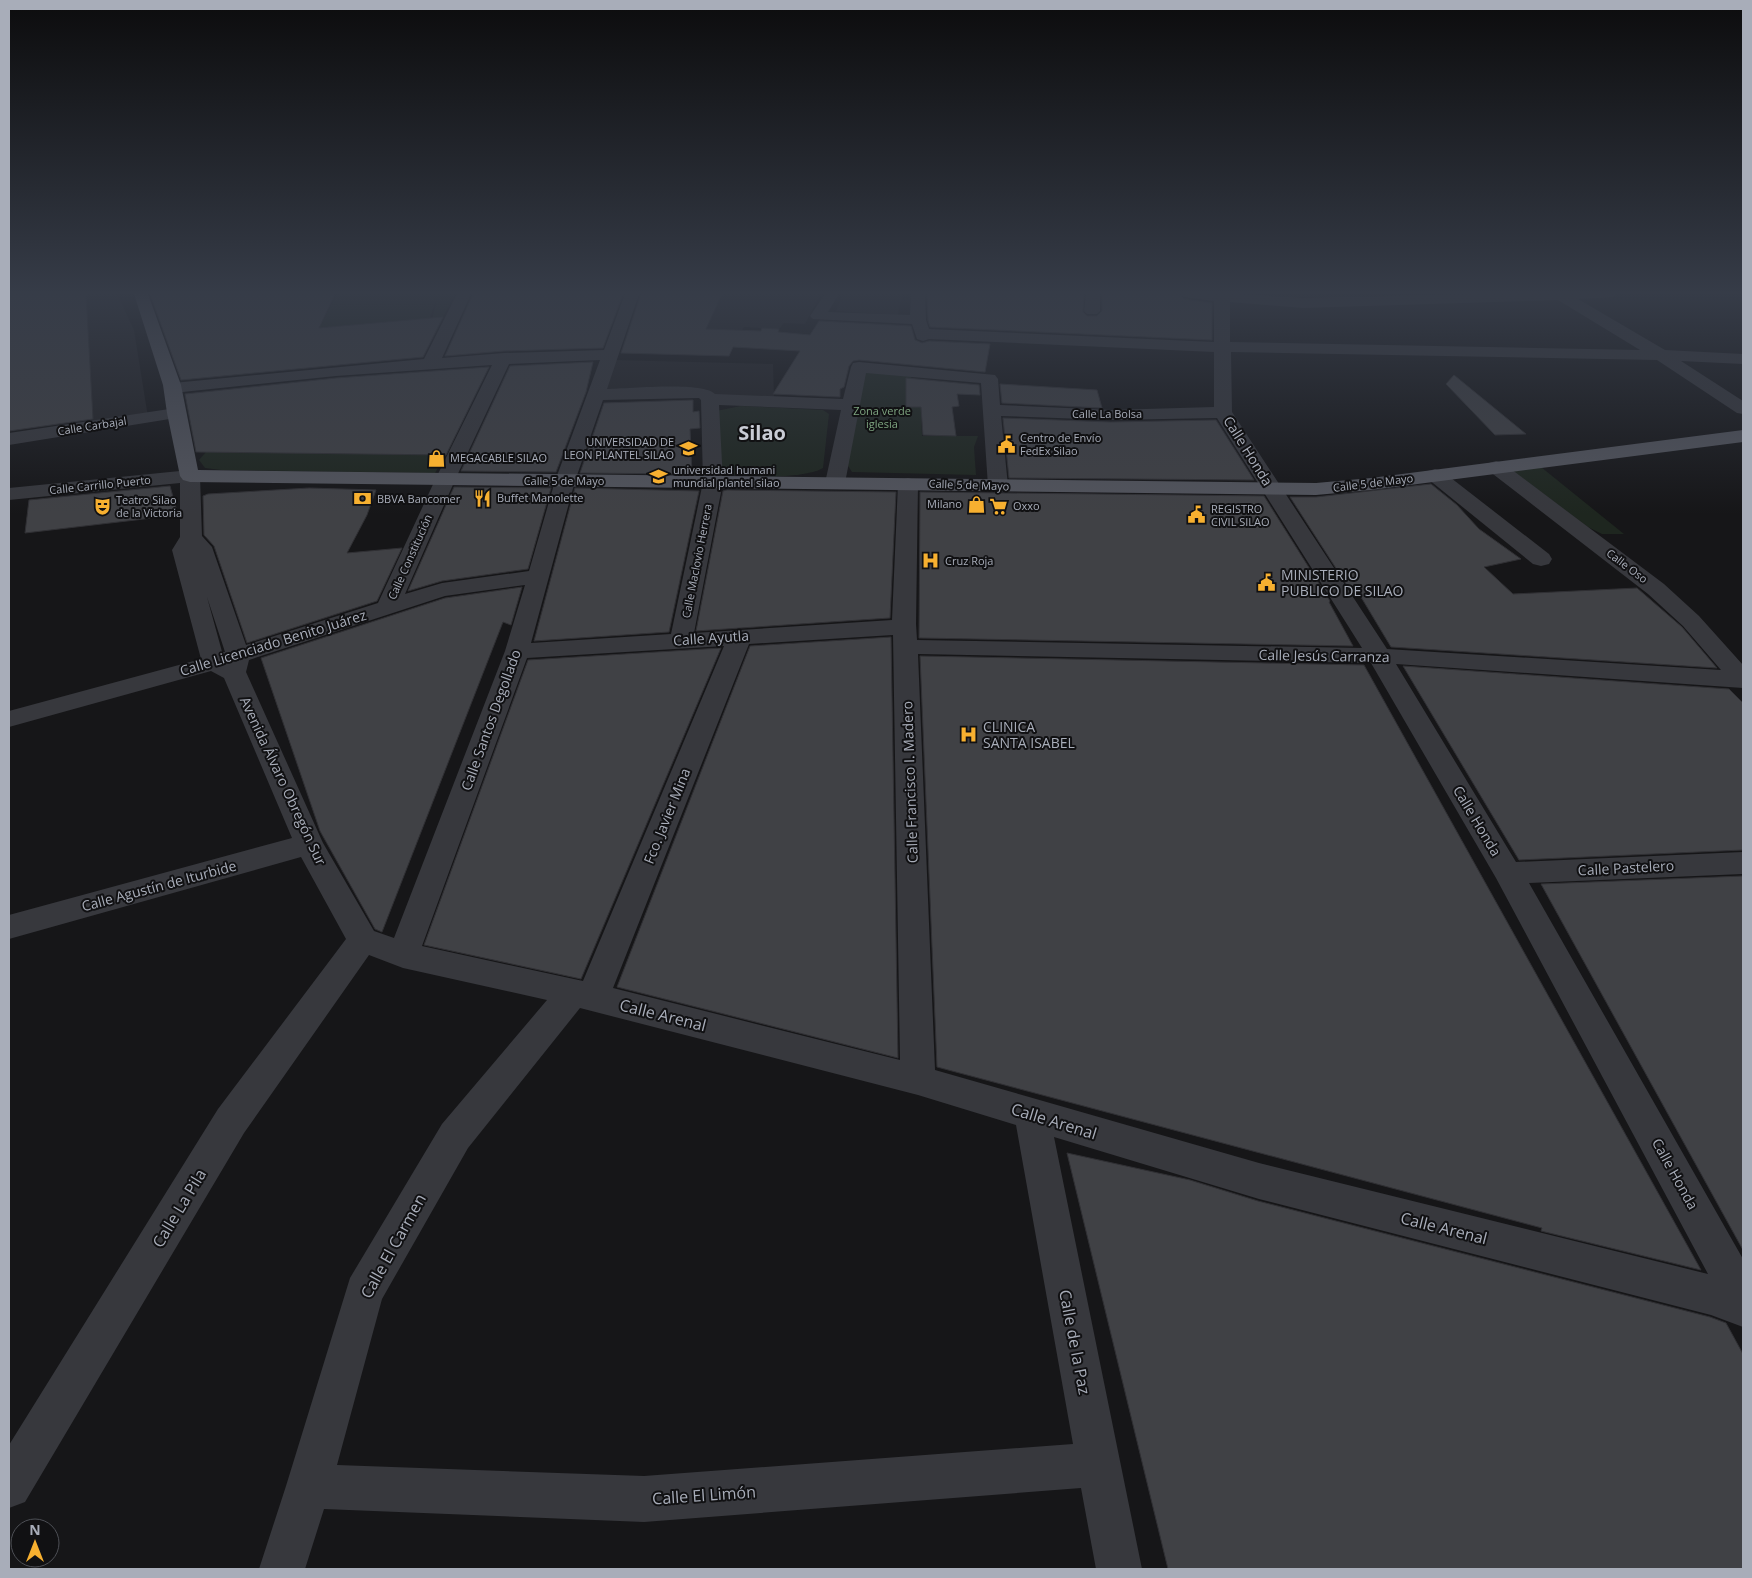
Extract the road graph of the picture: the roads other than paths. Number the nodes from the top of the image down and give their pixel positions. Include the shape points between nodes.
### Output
1 (166, 368) edge
2 (397, 368) edge
3 (499, 368) edge
4 (605, 368) edge
5 (859, 368) edge
6 (942, 368) edge
7 (1222, 368) edge
8 (1680, 368) edge
9 (173, 388) junction
10 (597, 395) junction
11 (710, 399) junction
12 (850, 405) junction
13 (1743, 409) edge
14 (991, 410) junction
15 (1223, 412) junction
16 (176, 413) junction
17 (1743, 436) edge
18 (9, 439) edge
19 (1496, 467) junction
20 (1435, 475) junction
21 (190, 476) junction
22 (445, 480) junction
23 (565, 481) junction
24 (713, 482) junction
25 (835, 483) junction
26 (908, 484) junction
27 (998, 486) junction
28 (1272, 489) junction
29 (9, 494) edge
30 (1541, 559) dead end
31 (539, 576) junction
32 (388, 607) junction
33 (740, 636) junction
34 (905, 636) junction
35 (681, 641) junction
36 (517, 651) junction
37 (1379, 656) junction
38 (229, 664) junction
39 (1742, 679) edge
40 (9, 719) edge
41 (309, 844) junction
42 (1743, 862) edge
43 (1508, 873) junction
44 (9, 927) edge
45 (364, 940) junction
46 (403, 955) junction
47 (583, 995) junction
48 (918, 1080) junction
49 (1032, 1115) junction
50 (1743, 1298) edge
51 (1743, 1307) edge
52 (1098, 1464) junction
53 (9, 1486) edge
54 (309, 1486) junction
55 (282, 1569) edge
56 (1119, 1569) edge

1 - 9 main road
2 - 9 street
3 - 22 street, Calle Constitución
4 - 10 street, Calle Santos Degollado
5 - 12 street
6 - 14 street via 989,379
7 - 15 street, Calle Honda
8 - 13 street
9 - 16 main road
10 - 11 street via 696,392
10 - 23 street, Calle Santos Degollado
11 - 12 street
11 - 24 street, Calle Maclovio Herrera
12 - 25 street
14 - 15 street, Calle La Bolsa via 1111,415
14 - 27 street
15 - 28 street, Calle Honda
16 - 18 street, Calle Carbajal
16 - 21 main road
17 - 19 main road, Calle 5 de Mayo
19 - 20 main road, Calle 5 de Mayo
19 - 39 street, Calle Oso via 1656,589 1691,622
20 - 28 main road, Calle 5 de Mayo via 1316,489
20 - 30 street
21 - 22 main road, Calle 5 de Mayo
21 - 29 street, Calle Carrillo Puerto
21 - 38 street, Avenida Álvaro Obregón Sur via 191,537 183,550
22 - 23 main road, Calle 5 de Mayo
22 - 32 street, Calle Constitución
23 - 24 main road, Calle 5 de Mayo
23 - 31 street, Calle Santos Degollado
24 - 25 main road, Calle 5 de Mayo
24 - 35 street, Calle Maclovio Herrera
25 - 26 main road, Calle 5 de Mayo
26 - 27 main road, Calle 5 de Mayo
26 - 34 street, Calle Francisco I. Madero
27 - 28 main road, Calle 5 de Mayo
28 - 37 street, Calle Honda
31 - 32 street, Calle Licenciado Benito Juárez via 442,590
31 - 36 street, Calle Santos Degollado
32 - 38 street, Calle Licenciado Benito Juárez
33 - 34 street, Calle Ayutla via 895,628
33 - 35 street, Calle Ayutla
33 - 47 street, Fco. Javier Mina
34 - 37 street, Calle Jesús Carranza
34 - 48 street, Calle Francisco I. Madero
35 - 36 street, Calle Ayutla
36 - 46 street, Calle Santos Degollado
37 - 39 street, Calle Jesús Carranza
37 - 43 street, Calle Honda
38 - 40 street, Calle Licenciado Benito Juárez
38 - 41 street, Avenida Álvaro Obregón Sur
41 - 44 street, Calle Agustín de Iturbide
41 - 45 street, Avenida Álvaro Obregón Sur
42 - 43 street, Calle Pastelero
43 - 50 street, Calle Honda
45 - 46 street, Calle Arenal
45 - 53 street, Calle La Pila via 232,1122
46 - 47 street, Calle Arenal
47 - 48 street, Calle Arenal
47 - 54 street, Calle El Carmen via 455,1136 364,1292
48 - 49 street, Calle Arenal
49 - 51 street, Calle Arenal via 1259,1181 1712,1295
49 - 52 street, Calle de la Paz
52 - 54 street, Calle El Limón via 644,1499
52 - 56 street, Calle de la Paz
54 - 55 street, Calle El Carmen

